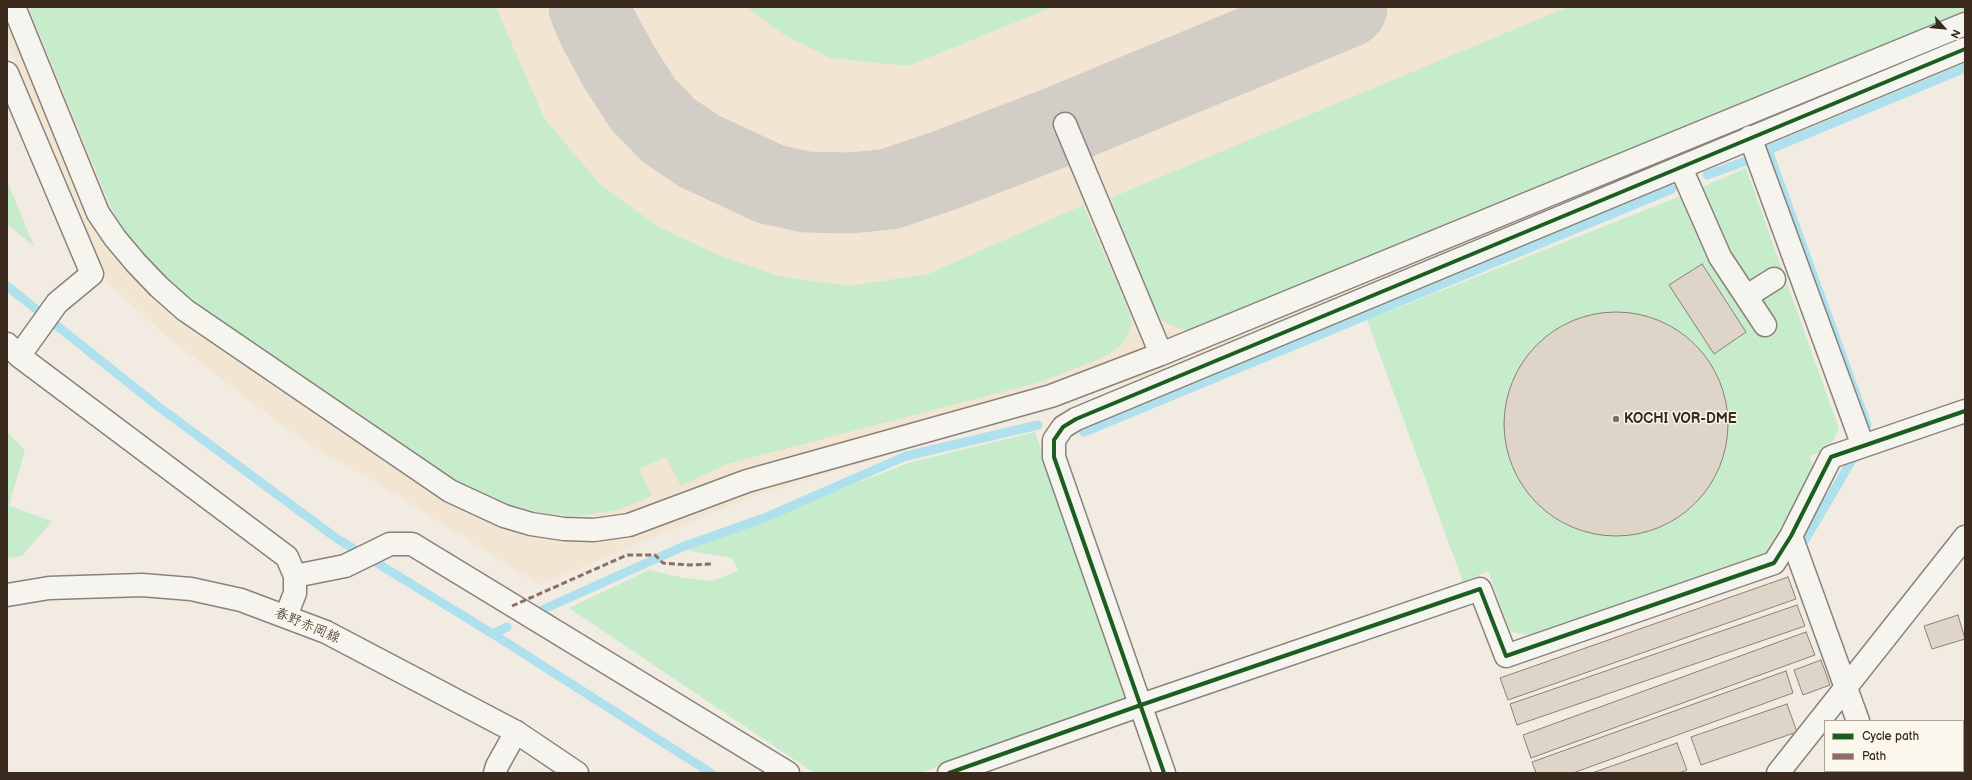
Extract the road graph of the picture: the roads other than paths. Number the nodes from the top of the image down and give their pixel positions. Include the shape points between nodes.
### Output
1 (14, 7) edge
2 (1965, 24) edge
3 (1965, 50) edge
4 (7, 74) edge
5 (1066, 124) dead end
6 (1750, 137) junction
7 (1681, 168) junction
8 (1774, 279) dead end
9 (1747, 296) junction
10 (1765, 325) dead end
11 (19, 346) edge
12 (1161, 354) junction
13 (1965, 412) edge
14 (1863, 446) junction
15 (1790, 536) junction
16 (1965, 537) edge
17 (295, 576) junction
18 (7, 595) edge
19 (286, 616) junction
20 (1846, 687) junction
21 (1141, 705) junction
22 (1858, 720) edge
23 (516, 732) junction
24 (495, 773) edge
25 (577, 773) edge
26 (788, 773) edge
27 (949, 773) edge
28 (1164, 773) edge
29 (1778, 773) edge

1 - 12 street via 98,213 136,263 185,310 427,477 477,505 511,518 564,529 594,530 629,525 747,481 1051,396
2 - 12 street
3 - 6 street
4 - 11 street via 92,274 57,303
5 - 12 street
6 - 7 street
6 - 14 street
7 - 9 street via 1720,258
7 - 21 street via 1062,427 1054,440 1054,457
8 - 9 street
9 - 10 street
11 - 17 street via 287,557
13 - 14 street
14 - 15 street via 1831,457
15 - 20 street
15 - 21 street via 1774,563 1506,656 1480,589
16 - 20 street
17 - 19 street via 295,593
17 - 26 street via 345,566 390,544 412,544
18 - 19 street, 春野赤岡線 via 49,588 142,585 191,589 240,600
19 - 23 street, 春野赤岡線 via 326,632
20 - 22 street
20 - 29 street
21 - 27 street
21 - 28 street
23 - 24 street
23 - 25 street, 春野赤岡線

